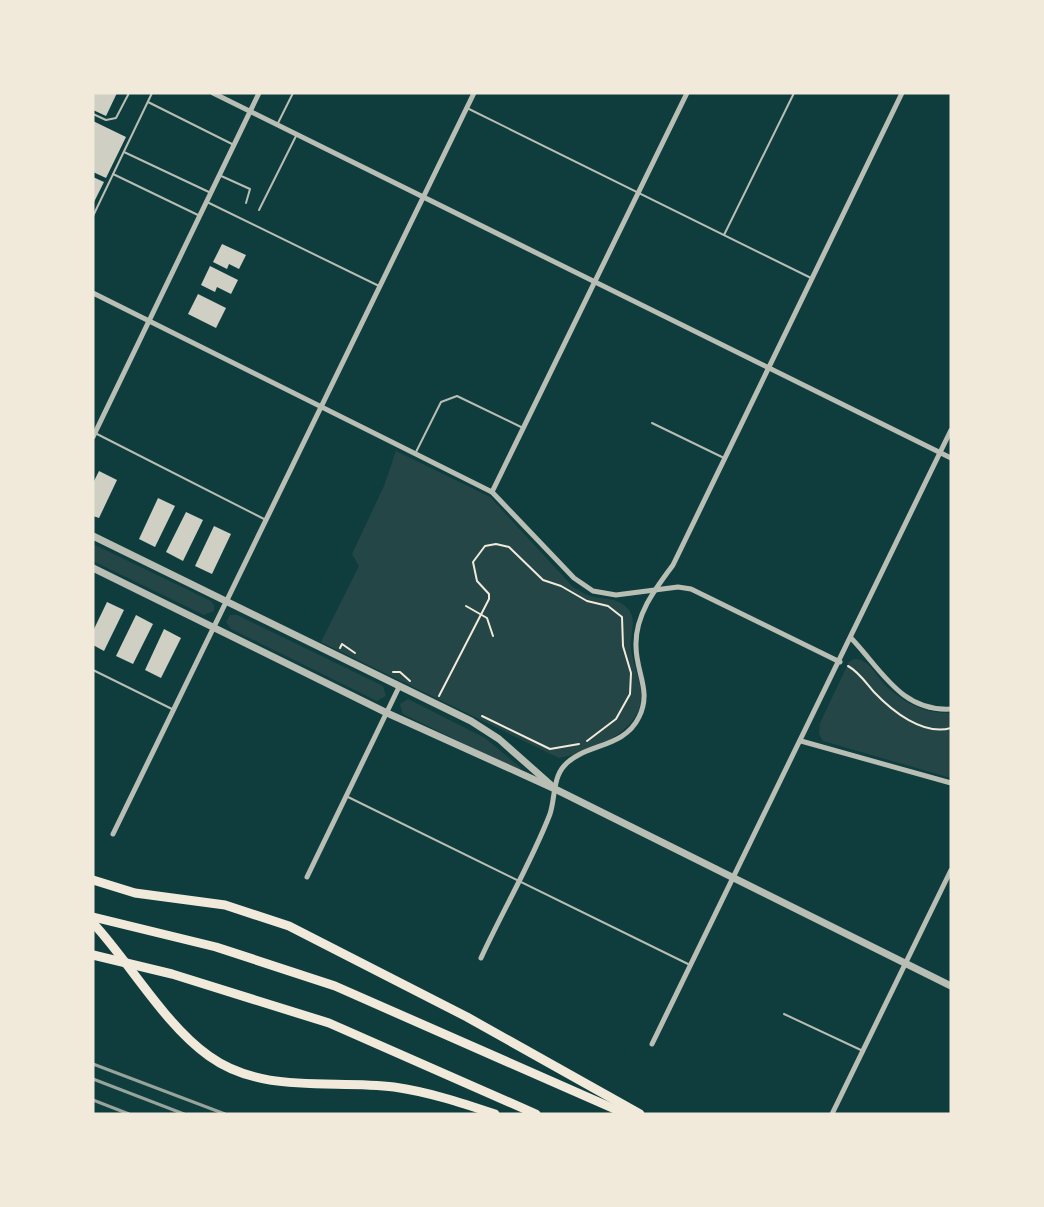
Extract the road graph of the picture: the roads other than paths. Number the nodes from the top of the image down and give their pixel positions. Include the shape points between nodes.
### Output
1 (129, 93) edge
2 (152, 93) edge
3 (213, 93) edge
4 (259, 93) edge
5 (293, 93) edge
6 (474, 93) edge
7 (687, 93) edge
8 (794, 93) edge
9 (902, 93) edge
10 (148, 102) junction
11 (466, 108) junction
12 (250, 111) junction
13 (93, 114) edge
14 (277, 124) junction
15 (297, 135) junction
16 (234, 145) junction
17 (124, 152) junction
18 (113, 174) junction
19 (219, 176) junction
20 (211, 193) junction
21 (639, 193) junction
22 (423, 197) junction
23 (207, 202) junction
24 (246, 203) dead end
25 (259, 210) dead end
26 (93, 216) edge
27 (200, 216) junction
28 (724, 235) junction
29 (811, 278) junction
30 (595, 282) junction
31 (380, 286) junction
32 (93, 293) edge
33 (149, 321) junction
34 (767, 367) junction
35 (321, 407) junction
36 (652, 423) dead end
37 (524, 428) junction
38 (951, 430) edge
39 (94, 435) edge
40 (940, 452) junction
41 (416, 453) junction
42 (724, 458) junction
43 (951, 458) edge
44 (492, 492) junction
45 (266, 520) junction
46 (93, 536) edge
47 (93, 568) edge
48 (653, 591) junction
49 (226, 602) junction
50 (214, 628) junction
51 (851, 638) junction
52 (840, 662) junction
53 (93, 670) edge
54 (399, 687) junction
55 (951, 709) edge
56 (174, 710) junction
57 (387, 713) junction
58 (801, 741) junction
59 (951, 783) edge
60 (555, 789) junction
61 (346, 796) junction
62 (113, 834) dead end
63 (951, 870) edge
64 (307, 877) dead end
65 (735, 878) junction
66 (93, 880) edge
67 (518, 881) junction
68 (93, 917) edge
69 (93, 923) edge
70 (93, 955) edge
71 (481, 958) dead end
72 (906, 963) junction
73 (691, 966) junction
74 (951, 986) edge
75 (784, 1014) dead end
76 (652, 1044) dead end
77 (863, 1051) junction
78 (495, 1114) edge
79 (536, 1114) edge
80 (626, 1114) edge
81 (640, 1114) edge
82 (832, 1114) edge

1 - 13 lane via 116,118 106,120
2 - 10 lane
3 - 12 street
4 - 12 street
5 - 14 lane
6 - 11 street
7 - 21 street
8 - 28 lane
9 - 29 street
10 - 16 lane
10 - 17 lane
11 - 21 lane
11 - 22 street
12 - 14 street
12 - 16 street
14 - 15 street
15 - 22 street
15 - 25 lane
16 - 19 street
17 - 18 lane
17 - 20 lane
18 - 26 lane
18 - 27 lane
19 - 20 street
19 - 24 lane via 250,189
20 - 23 street
21 - 28 lane
21 - 30 street
22 - 30 street
22 - 31 street
23 - 27 street
23 - 31 lane
27 - 33 street
28 - 29 lane
29 - 34 street
30 - 34 street
30 - 37 street
31 - 35 street
32 - 33 street
33 - 35 street
33 - 39 street
34 - 40 street
34 - 42 street
35 - 41 street
35 - 45 street
36 - 42 lane
37 - 41 lane via 457,396 441,402
37 - 44 street
38 - 40 street
39 - 45 lane
40 - 43 street
40 - 51 street
41 - 44 street
42 - 48 street via 673,565
44 - 48 street via 588,588 616,595
45 - 49 street
46 - 49 street
47 - 50 street
48 - 52 street via 691,589
48 - 60 street via 637,634 637,654 646,691 639,719 625,735 568,762
49 - 50 street
49 - 54 street
50 - 56 street
50 - 57 street
51 - 52 street
51 - 55 street via 900,694 926,706
52 - 58 street
53 - 56 lane
54 - 57 street
54 - 60 street via 471,721 499,739
56 - 62 street
57 - 60 street
57 - 61 street
58 - 59 street
58 - 65 street
60 - 65 street
60 - 67 street via 550,812
61 - 64 street
61 - 67 lane
63 - 72 street
65 - 72 street
65 - 73 street
66 - 81 highway via 135,893 236,908 289,926 467,1017
67 - 71 street
67 - 73 lane
68 - 80 highway via 270,964 391,1008
69 - 78 highway via 181,1030 207,1056 231,1069 272,1082 394,1087 436,1095
70 - 79 highway via 259,1000 371,1040
72 - 74 street
72 - 77 street
73 - 76 street
75 - 77 lane
77 - 82 street

